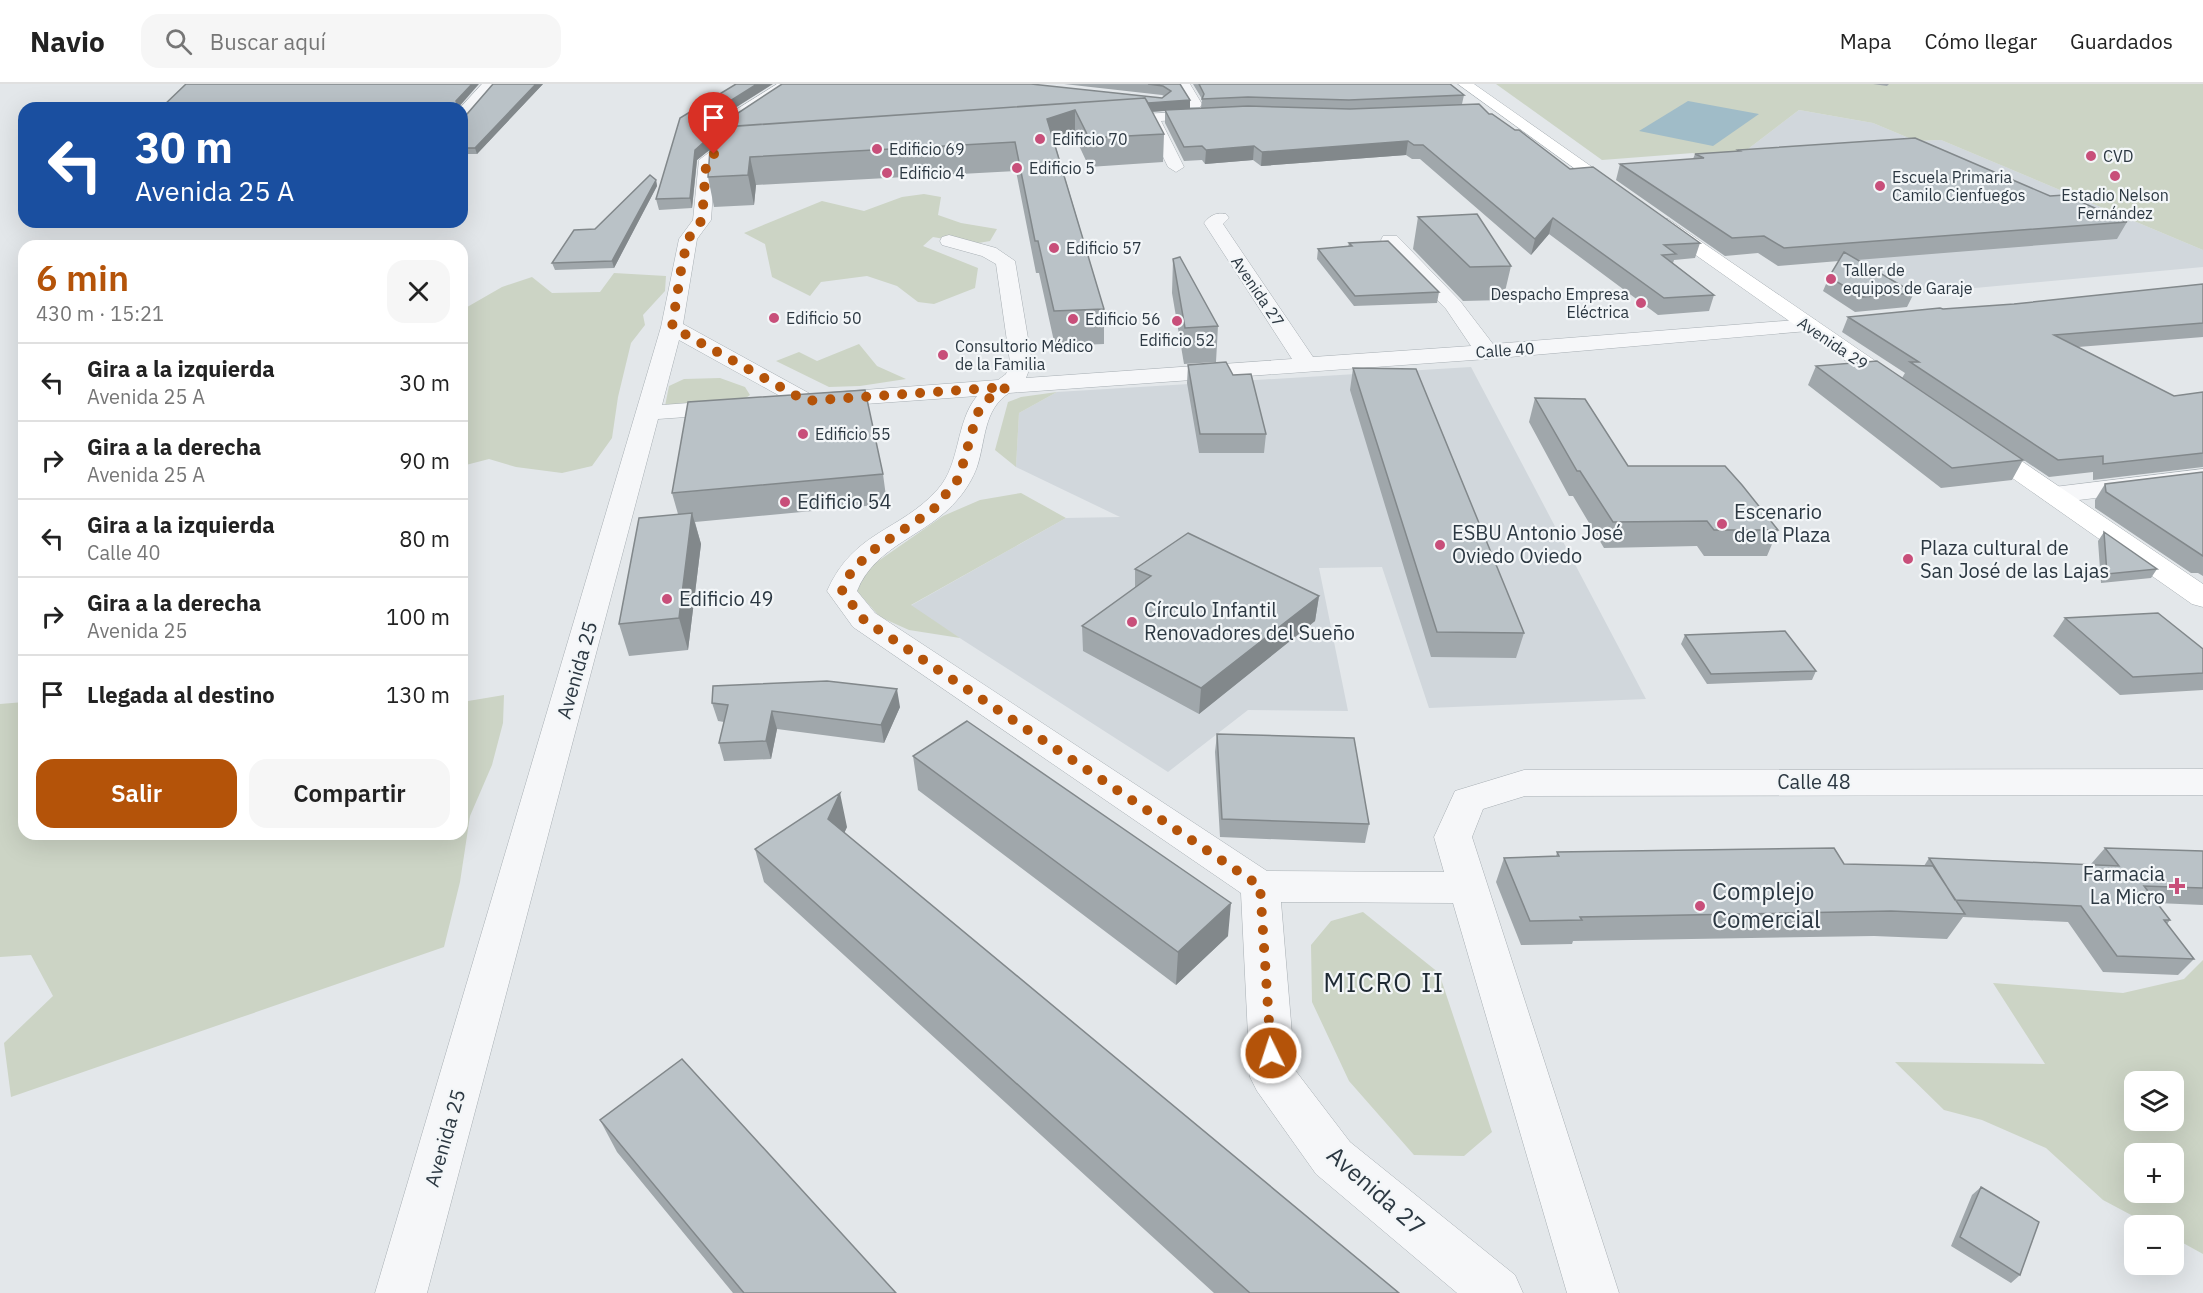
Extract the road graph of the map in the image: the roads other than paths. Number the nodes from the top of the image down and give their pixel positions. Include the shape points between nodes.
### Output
1 (490, 84) edge
2 (787, 84) edge
3 (1183, 84) edge
4 (1465, 84) edge
5 (1172, 102) edge
6 (1194, 104) junction
7 (468, 108) edge
8 (1502, 109) junction
9 (1478, 110) edge
10 (1151, 117) junction
11 (1092, 121) edge
12 (762, 145) edge
13 (726, 148) junction
14 (1176, 167) dead end
15 (1633, 203) edge
16 (1652, 216) edge
17 (1220, 218) dead end
18 (1390, 240) edge
19 (949, 241) dead end
20 (1843, 321) dead end
21 (1808, 325) junction
22 (672, 327) junction
23 (1486, 352) junction
24 (1307, 365) junction
25 (1007, 387) junction
26 (1916, 400) edge
27 (806, 401) junction
28 (647, 413) junction
29 (1956, 427) edge
30 (2203, 477) edge
31 (2054, 495) junction
32 (2203, 598) edge
33 (2203, 782) edge
34 (1260, 886) junction
35 (1469, 888) junction
36 (401, 1293) edge
37 (1497, 1293) edge
38 (1593, 1293) edge

1 - 7 street
2 - 13 street via 731,119
3 - 6 street
4 - 8 main road
5 - 6 street
6 - 10 street via 1226,111
8 - 9 street
8 - 15 main road
10 - 11 street
10 - 14 street
12 - 13 street
13 - 22 street, Avenida 25 via 707,160 702,220 688,239
16 - 21 main road, Avenida 29
17 - 24 street, Avenida 27 via 1213,224
18 - 23 street via 1453,305
19 - 25 street via 989,252 1005,261 1021,362 1020,373
20 - 21 main road, Calle 40
21 - 23 street, Calle 40
21 - 26 main road, Avenida 29
22 - 27 street
22 - 28 street, Avenida 25
23 - 24 street, Calle 40
24 - 25 street, Calle 40
25 - 27 street, Calle 40
25 - 34 street via 985,401 977,414 959,478 933,510 876,548 852,570 842,591 864,620
27 - 28 street, Calle 40
28 - 36 street, Avenida 25
29 - 31 main road
30 - 31 street
31 - 32 main road
33 - 35 street, Calle 48 via 1524,783 1468,800 1453,837
34 - 35 street
34 - 37 street, Avenida 27 via 1273,1077 1333,1158
35 - 38 street

